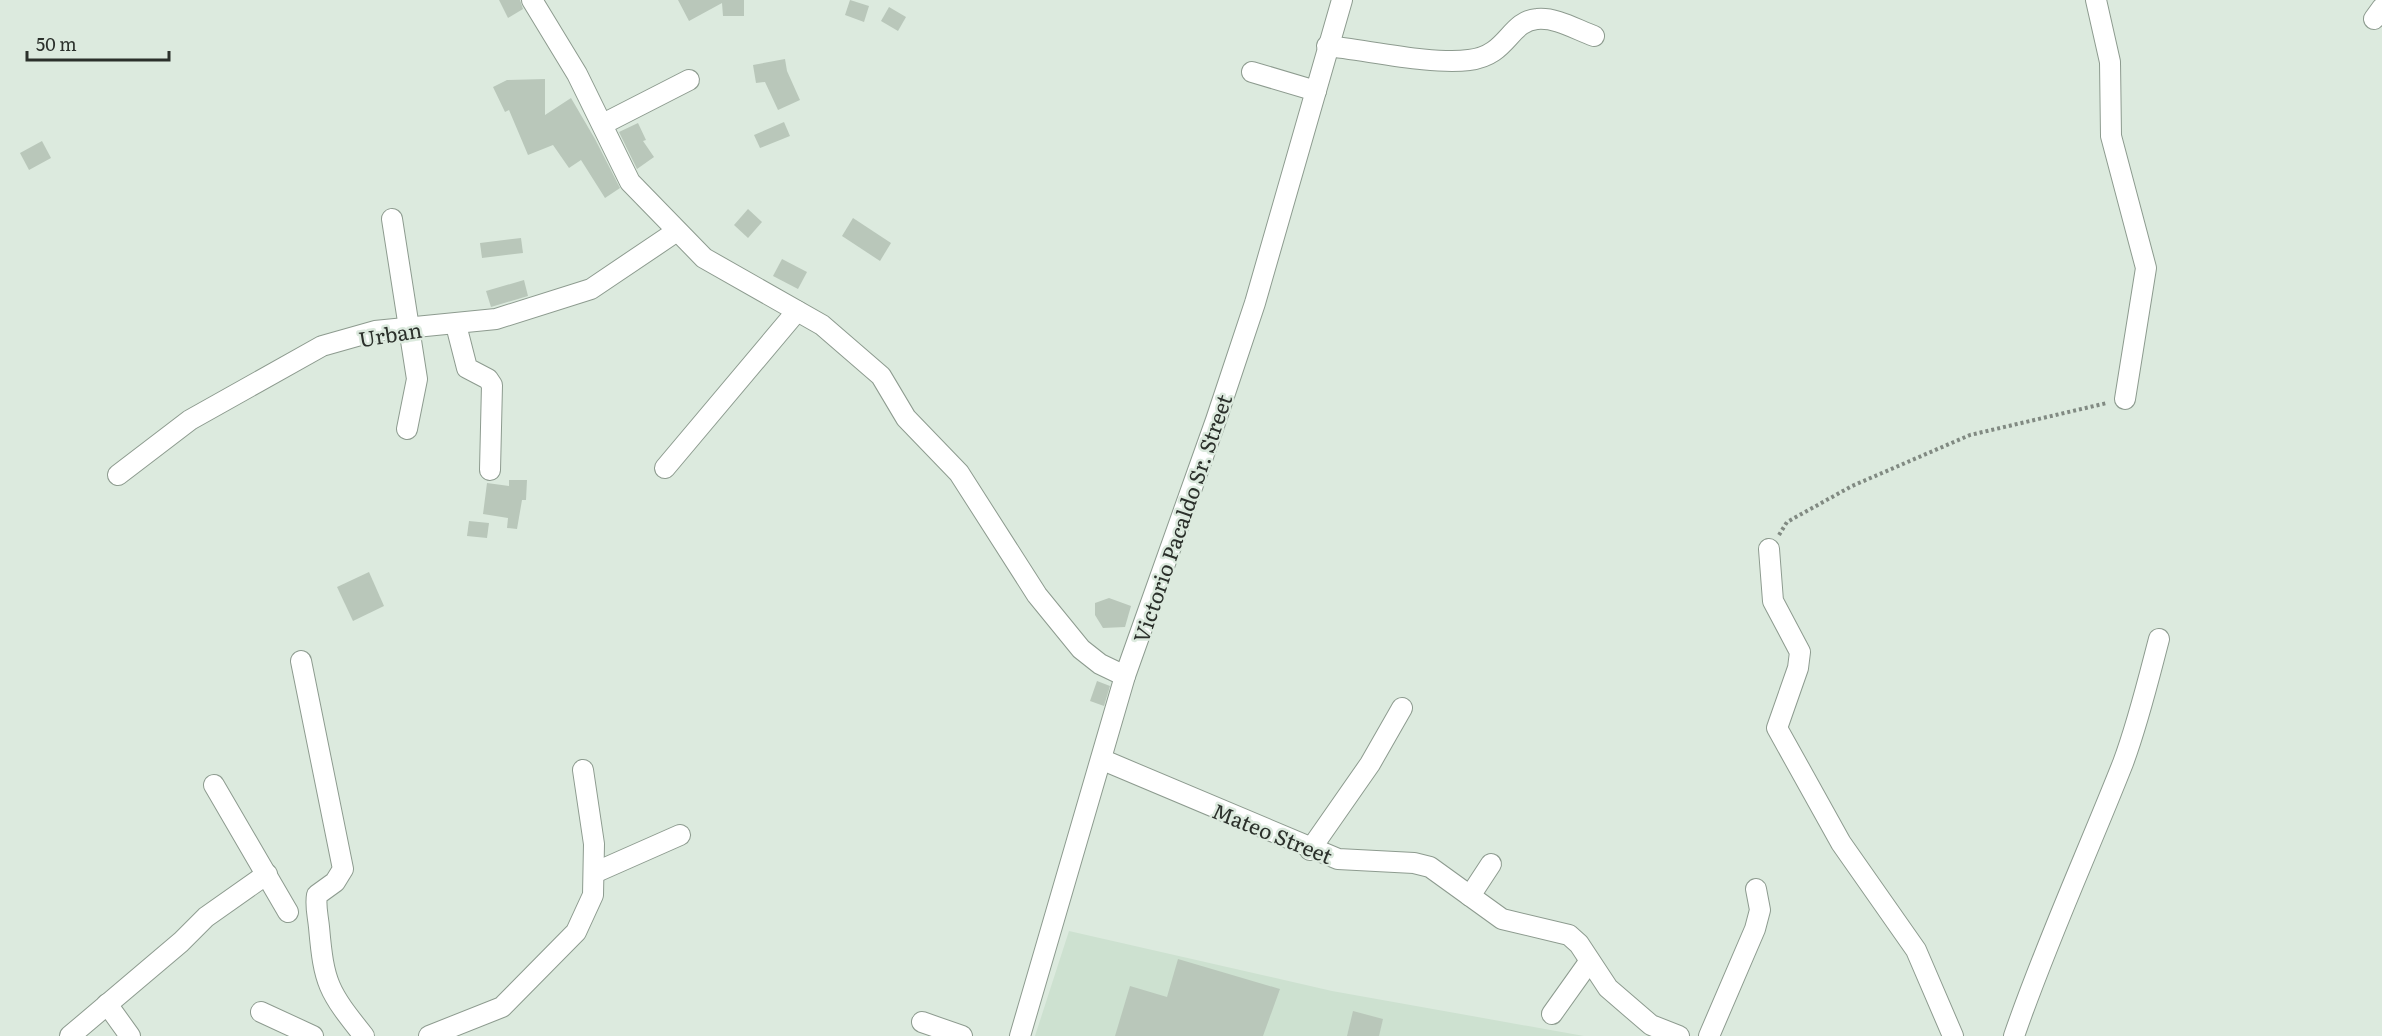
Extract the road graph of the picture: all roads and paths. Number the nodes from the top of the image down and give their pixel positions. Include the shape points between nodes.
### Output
1 (532, 0) edge
2 (1342, 0) edge
3 (2096, 0) edge
4 (1594, 36) dead end
5 (1327, 46) junction
6 (1252, 72) dead end
7 (689, 81) dead end
8 (1316, 91) junction
9 (603, 124) junction
10 (392, 219) dead end
11 (677, 231) junction
12 (797, 311) junction
13 (456, 325) junction
14 (409, 327) junction
15 (2125, 399) joint
16 (407, 429) dead end
17 (665, 468) dead end
18 (490, 470) dead end
19 (118, 475) dead end
20 (1769, 549) joint
21 (2159, 639) dead end
22 (301, 661) dead end
23 (1125, 676) junction
24 (1402, 708) dead end
25 (1103, 760) junction
26 (583, 770) dead end
27 (213, 785) dead end
28 (680, 835) dead end
29 (1310, 850) junction
30 (1491, 864) dead end
31 (594, 873) junction
32 (267, 874) junction
33 (1756, 889) dead end
34 (1470, 896) junction
35 (288, 912) dead end
36 (1589, 962) junction
37 (107, 1004) junction
38 (261, 1012) dead end
39 (1552, 1014) dead end
40 (922, 1022) dead end
41 (70, 1036) edge
42 (130, 1036) edge
43 (313, 1036) edge
44 (364, 1036) edge
45 (429, 1036) edge
46 (962, 1036) edge
47 (1020, 1036) edge
48 (1678, 1036) edge
49 (1709, 1036) edge
50 (1953, 1036) edge
51 (2014, 1036) edge

1 - 9 street
2 - 5 street, Victorio Pacaldo Sr. Street
3 - 15 street via 2110,62 2111,136 2146,268
4 - 5 street via 1555,21 1538,19 1517,27 1492,54 1468,61
5 - 8 street, Victorio Pacaldo Sr. Street
6 - 8 street
7 - 9 street
8 - 23 street, Victorio Pacaldo Sr. Street via 1244,335
9 - 11 street via 630,182
10 - 14 street
11 - 12 street via 704,258
11 - 13 street, Urban via 591,289 496,319
12 - 17 street
12 - 23 street via 822,325 881,376 906,418 959,473 1037,595 1081,649
13 - 14 street, Urban
13 - 18 street via 467,368 492,385
14 - 16 street via 417,379
14 - 19 street, Urban via 322,346 190,420
15 - 20 path via 1970,435 1852,486 1787,522
20 - 50 street via 1773,601 1800,652 1777,728 1842,843 1916,950
21 - 51 street via 2123,762 2041,957
22 - 44 street via 343,869 317,895 321,961 327,984 339,1005
23 - 25 street, Victorio Pacaldo Sr. Street
24 - 29 street via 1370,764
25 - 29 street, Mateo Street
25 - 47 street, Victorio Pacaldo Sr. Street
26 - 31 street via 594,844
27 - 32 street
28 - 31 street
29 - 34 street, Mateo Street via 1338,860 1430,867
30 - 34 street
31 - 45 street via 593,895 576,932 516,994 502,1007
32 - 35 street
32 - 37 street via 206,917
33 - 49 street via 1760,910 1755,929
34 - 36 street, Mateo Street via 1502,919 1569,935
36 - 39 street
36 - 48 street, Mateo Street via 1608,988 1651,1025
37 - 41 street
37 - 42 street
38 - 43 street
40 - 46 street

